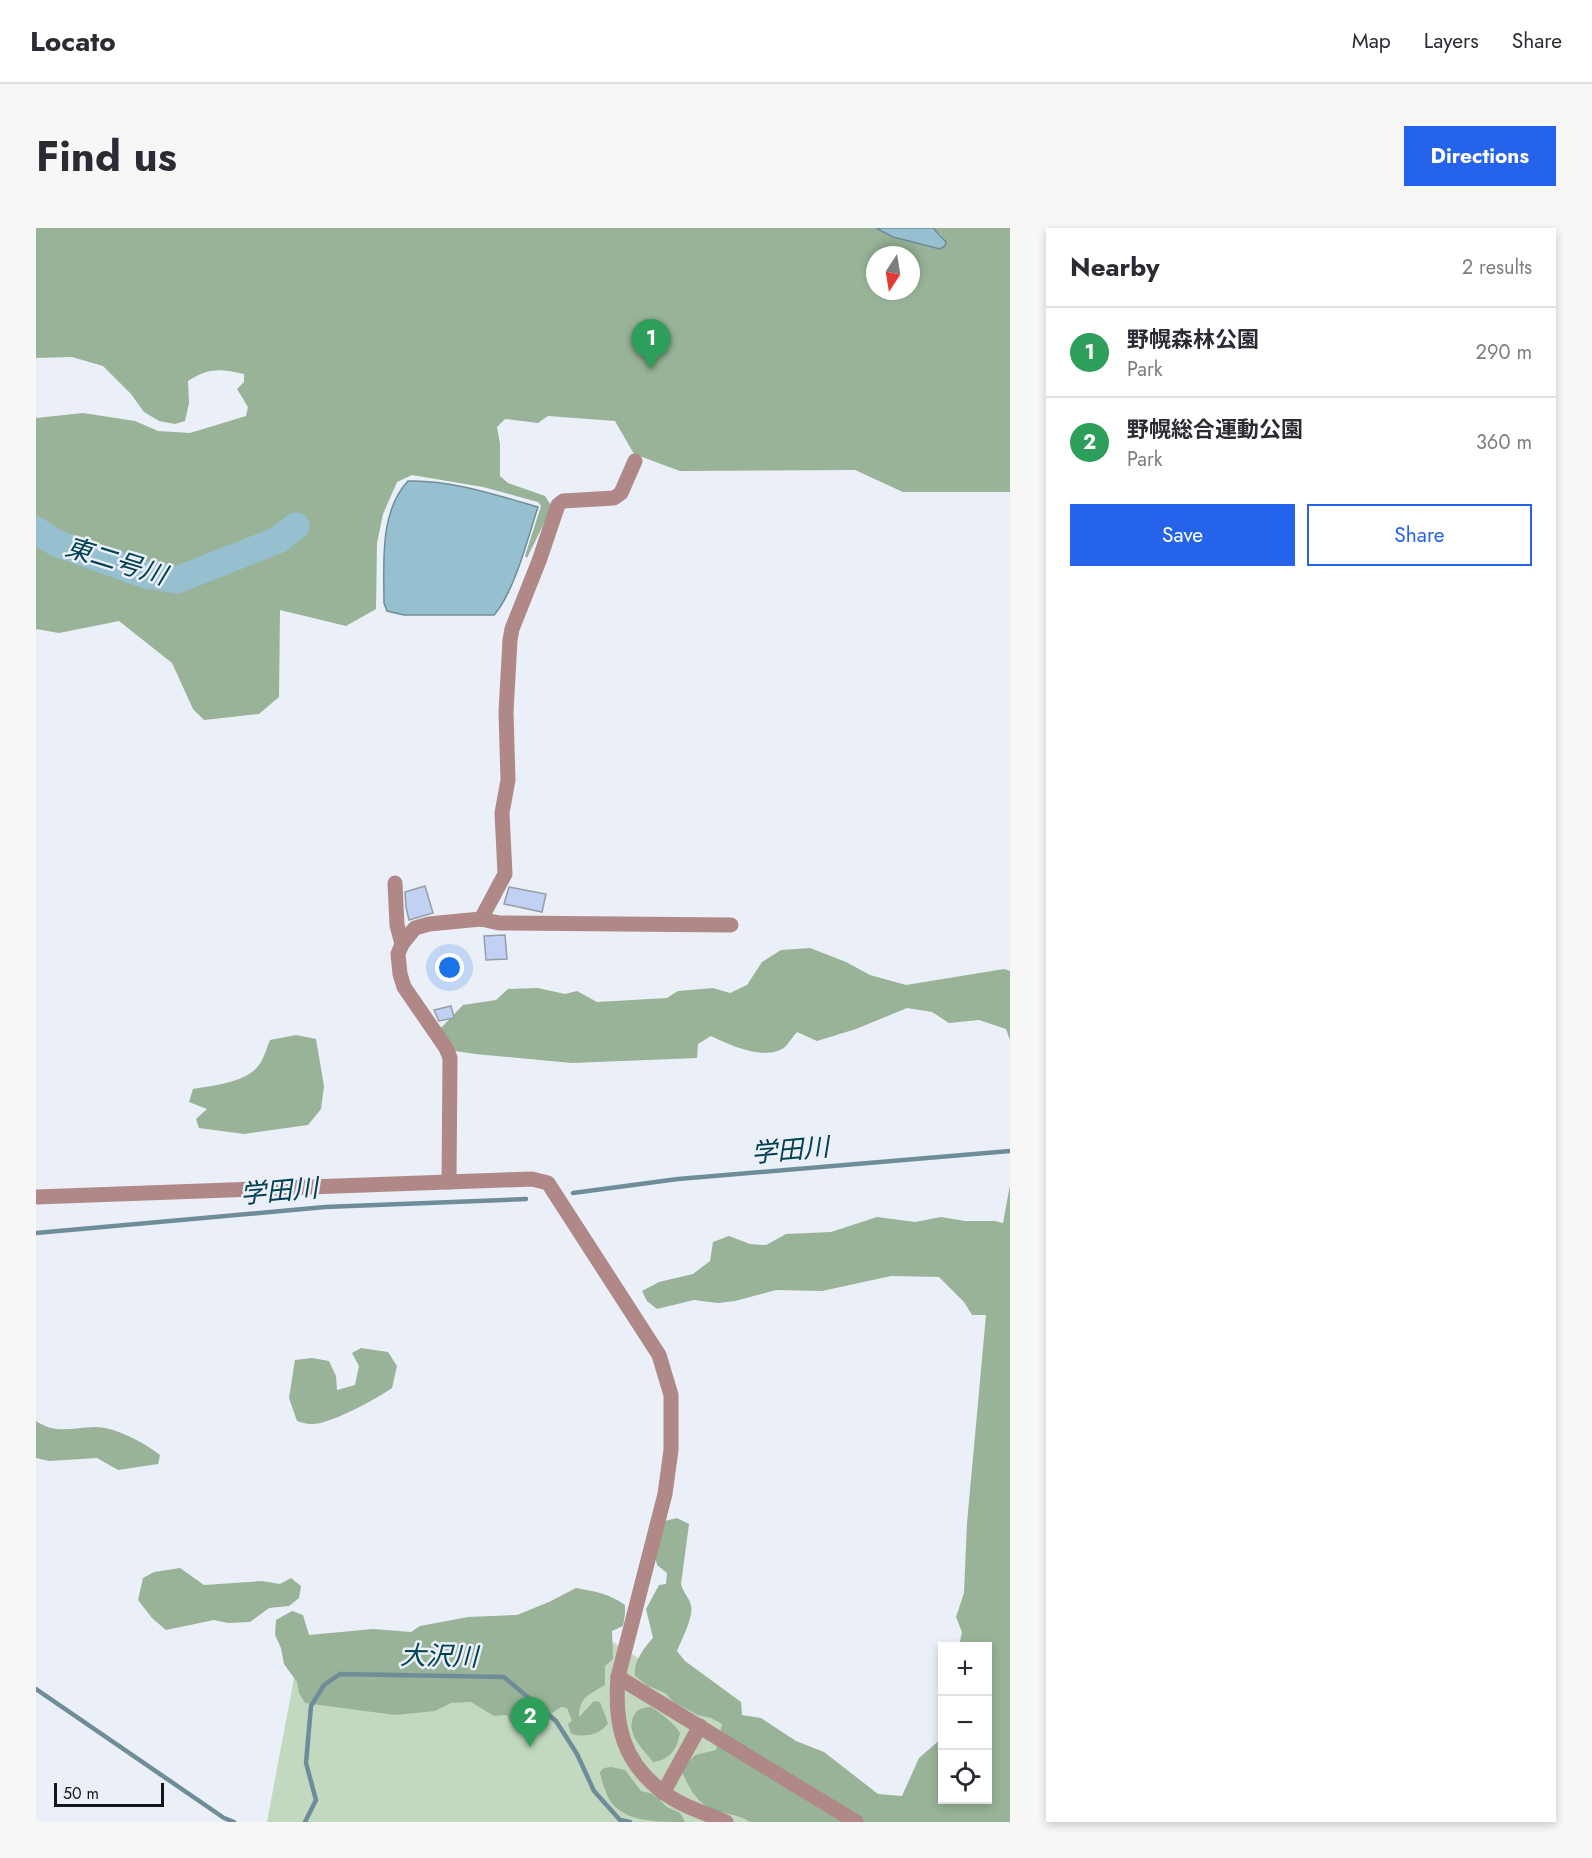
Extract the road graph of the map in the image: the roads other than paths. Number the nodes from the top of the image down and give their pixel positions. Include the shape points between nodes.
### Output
1 (635, 462) dead end
2 (395, 883) dead end
3 (481, 919) junction
4 (731, 925) dead end
5 (402, 944) junction
6 (449, 1182) junction
7 (36, 1197) edge
8 (618, 1677) junction
9 (700, 1726) junction
10 (663, 1792) junction
11 (726, 1822) edge
12 (856, 1822) edge

1 - 3 street via 621,494 614,498 563,501 558,505 512,629 506,712 508,780 502,813 504,874
2 - 5 street
3 - 4 street via 499,923
3 - 5 street via 415,928
5 - 6 street via 398,954 404,987 450,1059
6 - 7 street
6 - 8 street via 532,1179 548,1183 658,1354 671,1395 671,1450 665,1494
8 - 9 street
8 - 10 street via 616,1704 627,1751
9 - 10 street
9 - 12 street
10 - 11 street

